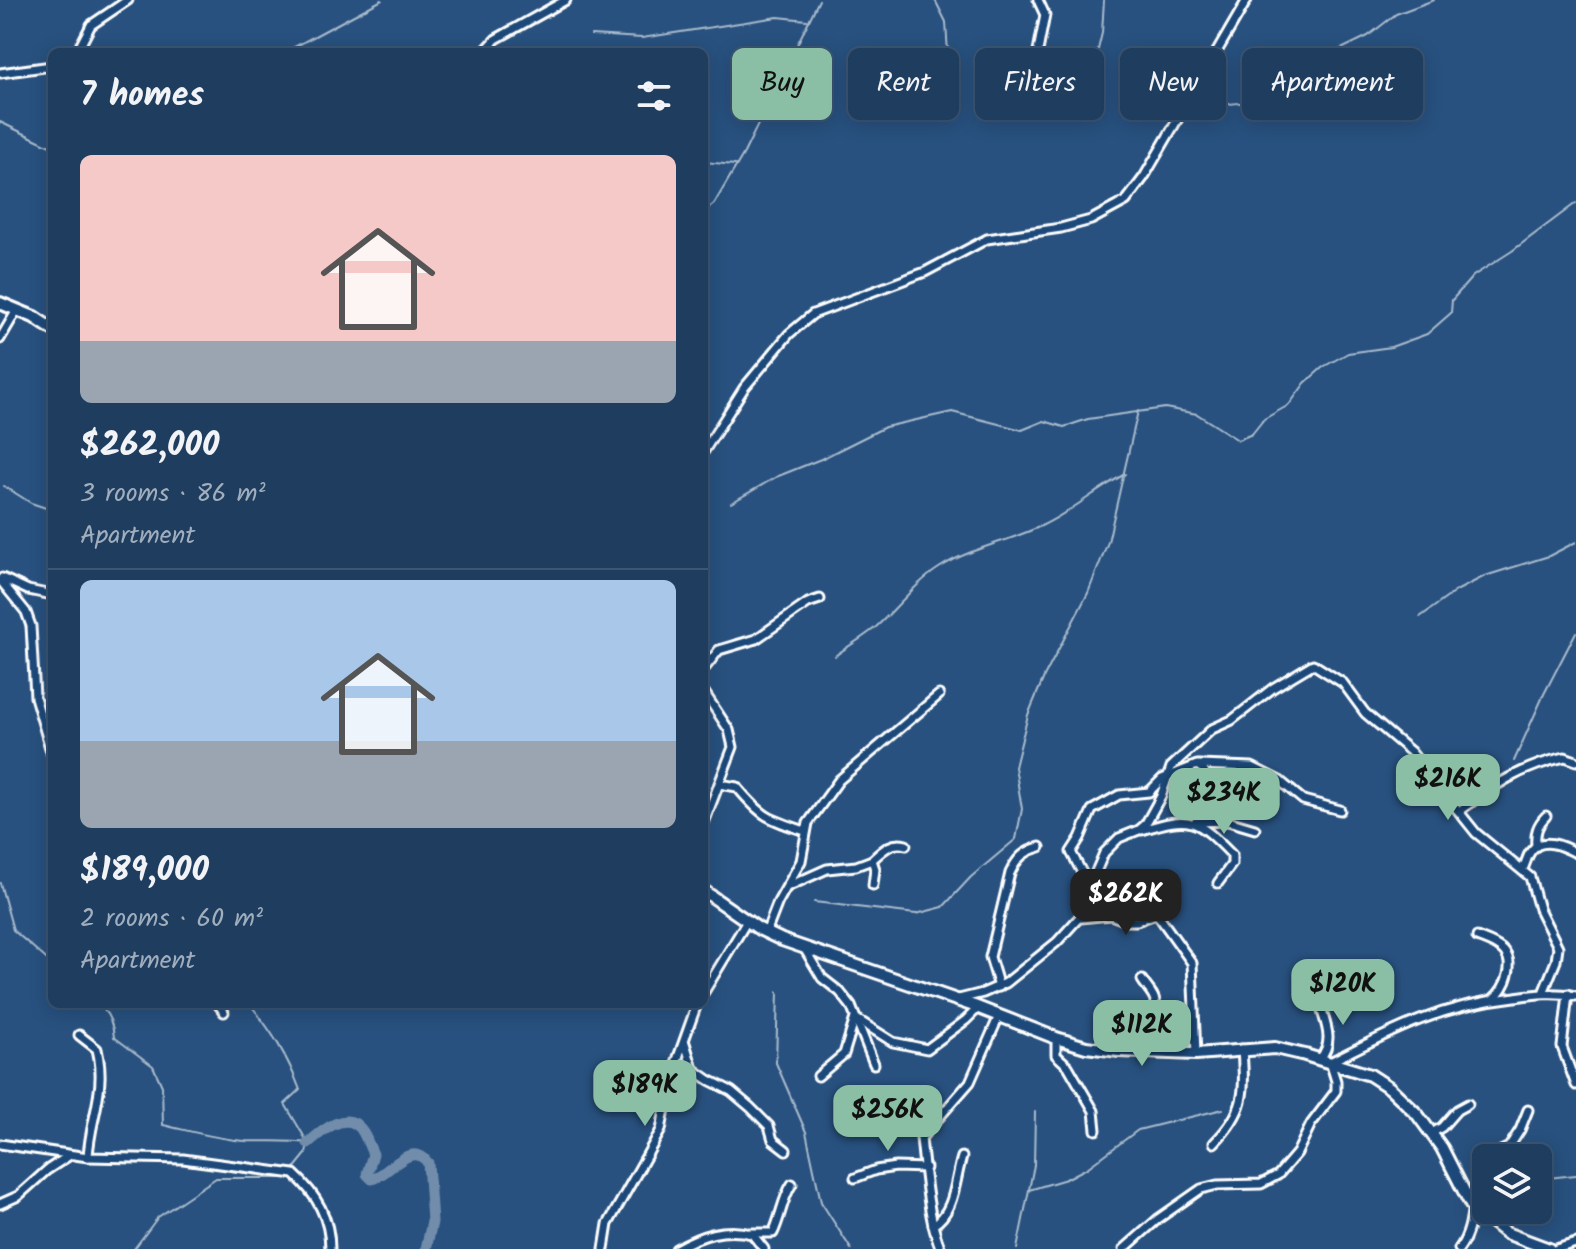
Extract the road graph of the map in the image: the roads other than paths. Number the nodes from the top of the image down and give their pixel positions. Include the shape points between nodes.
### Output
1 (128, 0) edge
2 (566, 0) edge
3 (1038, 0) edge
4 (1247, 0) edge
5 (79, 48) edge
6 (488, 48) edge
7 (1039, 48) edge
8 (48, 67) edge
9 (0, 73) edge
10 (0, 303) edge
11 (17, 310) junction
12 (48, 326) edge
13 (0, 339) edge
14 (708, 445) edge
15 (0, 579) edge
16 (48, 594) edge
17 (820, 599) dead end
18 (708, 664) edge
19 (939, 695) dead end
20 (708, 699) edge
21 (48, 741) edge
22 (1576, 761) edge
23 (1197, 765) junction
24 (1167, 778) junction
25 (719, 784) junction
26 (1212, 786) dead end
27 (1340, 810) dead end
28 (1459, 811) junction
29 (708, 813) edge
30 (1546, 816) dead end
31 (1195, 822) junction
32 (1255, 829) dead end
33 (1139, 830) junction
34 (805, 831) junction
35 (906, 845) dead end
36 (1536, 846) junction
37 (1040, 847) dead end
38 (1576, 853) edge
39 (872, 860) junction
40 (1522, 870) junction
41 (1218, 883) dead end
42 (873, 885) dead end
43 (787, 886) junction
44 (708, 894) edge
45 (1095, 897) junction
46 (1080, 918) junction
47 (747, 921) junction
48 (766, 933) junction
49 (1477, 937) dead end
50 (804, 948) junction
51 (1319, 978) dead end
52 (1142, 980) dead end
53 (708, 985) edge
54 (999, 987) junction
55 (1543, 993) junction
56 (1572, 995) edge
57 (954, 1000) junction
58 (1492, 1000) junction
59 (221, 1008) edge
60 (696, 1008) edge
61 (978, 1008) junction
62 (224, 1012) dead end
63 (999, 1016) junction
64 (855, 1018) junction
65 (79, 1035) dead end
66 (1056, 1038) junction
67 (685, 1040) junction
68 (1242, 1049) junction
69 (1125, 1051) junction
70 (1196, 1054) junction
71 (1325, 1061) junction
72 (874, 1064) dead end
73 (818, 1076) dead end
74 (1576, 1085) edge
75 (1468, 1104) dead end
76 (1528, 1110) dead end
77 (1096, 1130) dead end
78 (1432, 1133) junction
79 (1214, 1143) dead end
80 (0, 1144) edge
81 (1511, 1144) edge
82 (786, 1150) dead end
83 (70, 1155) junction
84 (88, 1157) junction
85 (962, 1157) dead end
86 (926, 1168) junction
87 (855, 1178) dead end
88 (792, 1184) dead end
89 (1472, 1199) edge
90 (0, 1204) edge
91 (1471, 1205) junction
92 (933, 1225) junction
93 (748, 1233) junction
94 (1576, 1243) edge
95 (1462, 1248) edge
96 (330, 1249) edge
97 (604, 1249) edge
98 (676, 1249) edge
99 (764, 1249) edge
100 (941, 1249) edge
101 (1124, 1249) edge
102 (1549, 1249) edge
103 (1556, 1249) edge

1 - 5 street via 91,25
2 - 6 street
3 - 7 street via 1045,15
4 - 14 street via 1126,201 1091,220 987,239 925,272 813,314 744,388
8 - 9 street
10 - 11 street
11 - 12 street
11 - 13 street
15 - 16 street
15 - 21 street via 31,626 35,697
17 - 18 street via 756,639 719,650
19 - 34 street via 839,780
20 - 25 street via 732,739
22 - 28 street via 1565,757 1518,772
23 - 24 street
23 - 26 street
23 - 27 street via 1252,767 1303,800
24 - 28 street via 1171,767 1212,729 1316,664 1343,683 1365,713 1411,752
24 - 33 street
24 - 45 street via 1149,792 1119,795 1092,810 1071,852
25 - 29 street
25 - 34 street via 737,787 769,820
28 - 40 street via 1491,847
30 - 36 street via 1535,834
31 - 32 street via 1228,821
31 - 33 street via 1168,821
31 - 41 street via 1232,855 1232,864
33 - 45 street via 1119,838 1104,853 1095,874
34 - 43 street via 801,861
35 - 39 street via 888,846
36 - 38 street via 1551,843
36 - 40 street
37 - 54 street via 1016,860 1010,873 990,957
39 - 42 street
39 - 43 street via 827,869
40 - 55 street via 1533,883 1558,947
43 - 48 street
44 - 47 street
45 - 46 street
46 - 54 street
46 - 70 street via 1160,918 1192,963
47 - 48 street
47 - 53 street
48 - 50 street
49 - 58 street via 1500,948 1507,958 1505,987
50 - 57 street
50 - 64 street
51 - 71 street via 1329,1040
52 - 69 street via 1155,999 1153,1014
54 - 57 street
55 - 56 street
55 - 58 street
56 - 74 street via 1562,1047
57 - 61 street
58 - 71 street via 1410,1022
59 - 62 street
60 - 67 street
61 - 63 street
61 - 64 street via 927,1049 893,1042
63 - 66 street
63 - 86 street via 970,1082 922,1134
64 - 72 street
64 - 73 street via 844,1054
65 - 84 street via 97,1049 99,1063 99,1104
66 - 69 street
66 - 77 street via 1056,1055 1094,1111
67 - 82 street via 695,1071 750,1107
67 - 97 street via 661,1130 608,1224
68 - 70 street
68 - 71 street via 1275,1048
68 - 79 street via 1239,1112
69 - 70 street
71 - 78 street via 1370,1075 1390,1088
71 - 101 street via 1337,1085 1334,1096 1278,1175 1261,1184 1201,1189
75 - 78 street
76 - 81 street
78 - 91 street
80 - 83 street
83 - 84 street
83 - 90 street
84 - 96 street via 183,1159 294,1174 323,1210
85 - 92 street via 954,1194
86 - 87 street via 896,1167
86 - 92 street
88 - 93 street via 773,1233
89 - 91 street
91 - 95 street
91 - 102 street via 1506,1233
92 - 100 street
93 - 98 street via 722,1230
93 - 99 street
94 - 103 street

